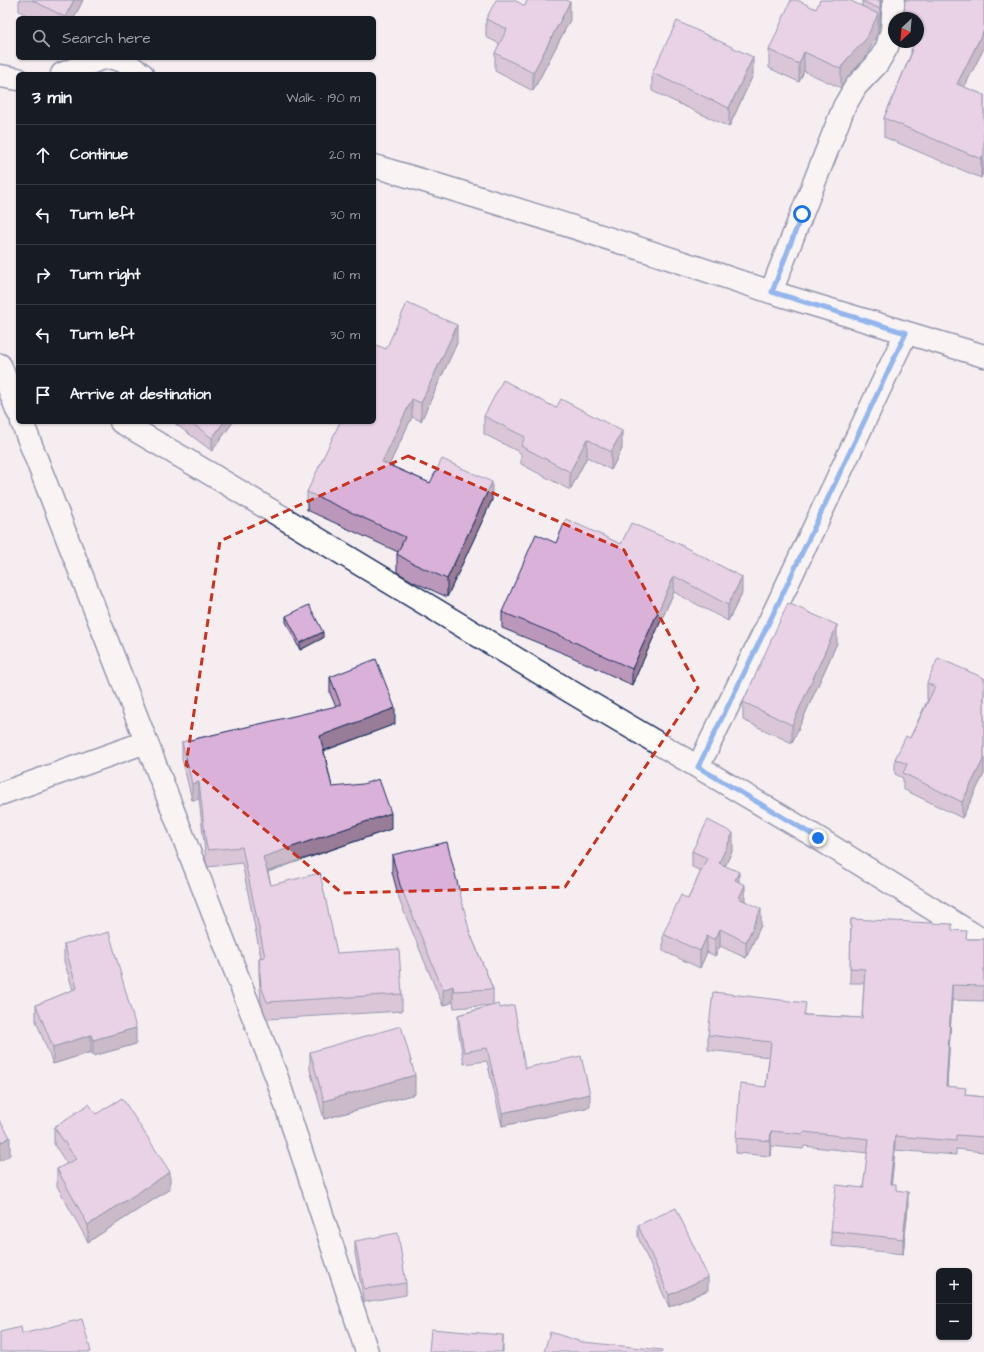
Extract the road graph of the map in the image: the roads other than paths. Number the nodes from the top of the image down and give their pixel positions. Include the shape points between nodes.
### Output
1 (894, 0) edge
2 (97, 60) edge
3 (118, 60) edge
4 (67, 72) edge
5 (139, 72) edge
6 (0, 76) edge
7 (16, 79) edge
8 (376, 167) edge
9 (772, 292) junction
10 (906, 333) junction
11 (0, 352) edge
12 (984, 356) edge
13 (16, 361) edge
14 (0, 365) edge
15 (16, 407) edge
16 (23, 424) edge
17 (124, 424) edge
18 (146, 742) junction
19 (698, 767) junction
20 (0, 794) edge
21 (984, 941) edge
22 (367, 1352) edge

1 - 9 street via 892,30 887,47 877,64 856,86 844,107
2 - 4 street
3 - 5 street
6 - 7 street
8 - 9 street
9 - 10 street
10 - 12 street
10 - 19 street
11 - 13 street
14 - 15 street
16 - 18 street
17 - 19 street
18 - 20 street
18 - 22 street via 277,1078
19 - 21 street

